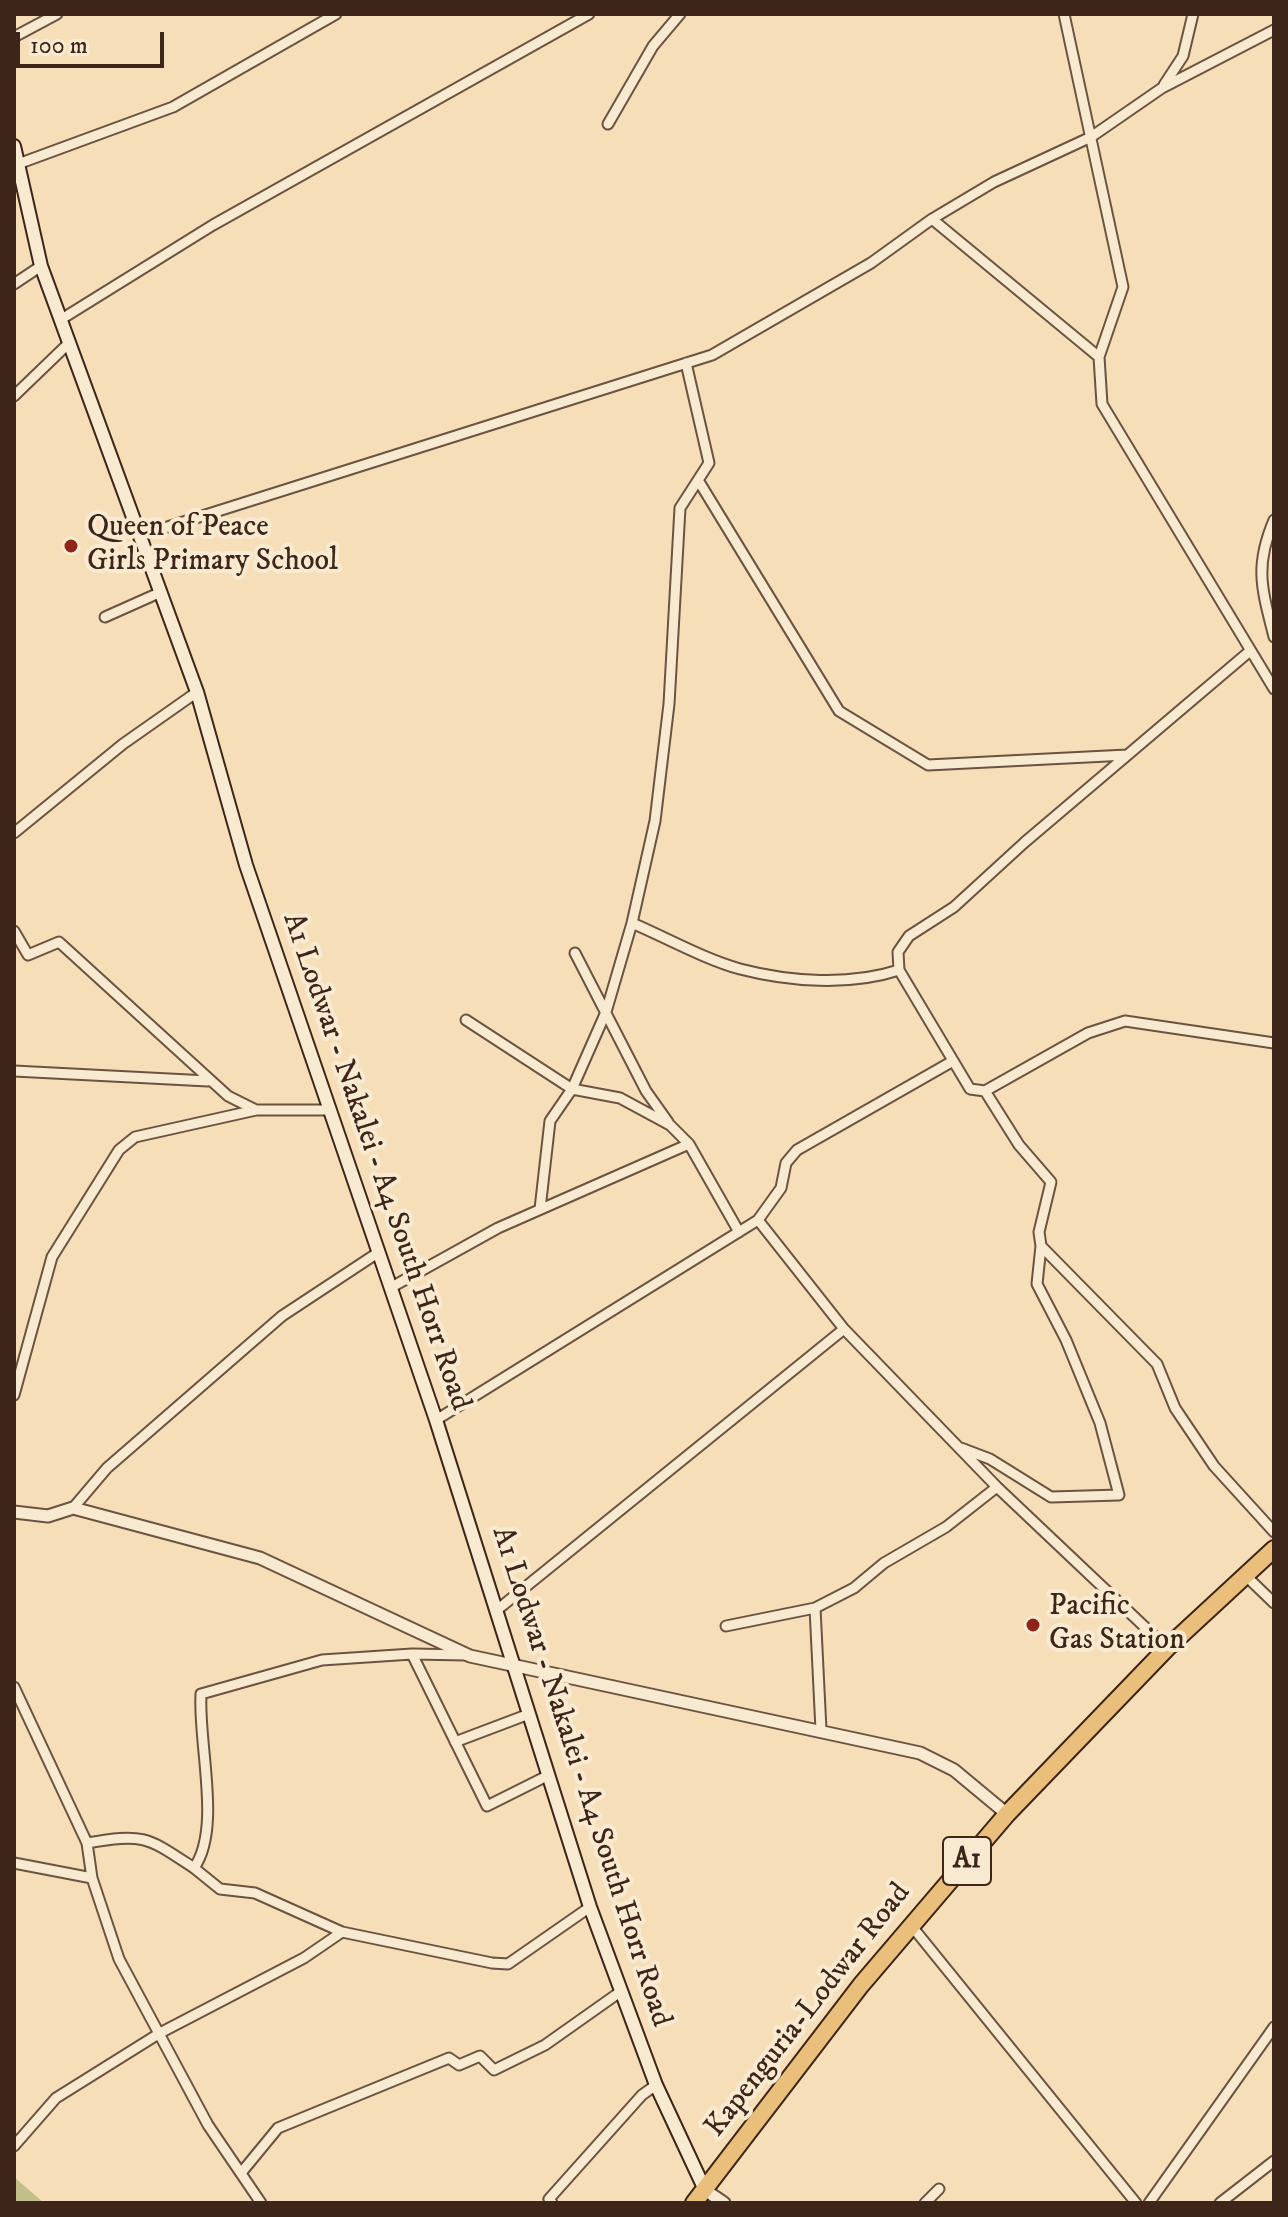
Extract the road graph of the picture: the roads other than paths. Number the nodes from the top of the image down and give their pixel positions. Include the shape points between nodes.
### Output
1 (57, 14) edge
2 (336, 14) edge
3 (589, 14) edge
4 (680, 14) edge
5 (1064, 14) edge
6 (1193, 14) edge
7 (1274, 30) edge
8 (14, 37) edge
9 (1162, 88) junction
10 (608, 124) dead end
11 (1091, 137) junction
12 (14, 146) edge
13 (18, 164) junction
14 (932, 219) junction
15 (41, 266) junction
16 (14, 284) edge
17 (60, 320) junction
18 (69, 343) junction
19 (1099, 357) junction
20 (686, 363) junction
21 (14, 396) edge
22 (698, 480) junction
23 (1274, 520) edge
24 (142, 535) junction
25 (161, 592) junction
26 (105, 617) dead end
27 (1274, 637) edge
28 (1250, 651) junction
29 (1274, 689) edge
30 (197, 692) junction
31 (1127, 755) junction
32 (14, 833) edge
33 (632, 923) junction
34 (14, 931) edge
35 (575, 953) dead end
36 (899, 970) junction
37 (606, 1012) junction
38 (466, 1020) dead end
39 (1274, 1043) edge
40 (953, 1061) junction
41 (14, 1071) edge
42 (208, 1081) junction
43 (572, 1089) junction
44 (985, 1091) junction
45 (256, 1110) junction
46 (330, 1110) junction
47 (670, 1125) junction
48 (689, 1144) junction
49 (540, 1209) junction
50 (758, 1220) junction
51 (739, 1232) junction
52 (1041, 1246) junction
53 (379, 1252) junction
54 (390, 1288) junction
55 (844, 1329) junction
56 (14, 1395) edge
57 (436, 1420) junction
58 (958, 1447) junction
59 (997, 1487) junction
60 (73, 1508) junction
61 (14, 1512) edge
62 (1274, 1532) edge
63 (1274, 1549) edge
64 (1246, 1576) junction
65 (1274, 1603) edge
66 (815, 1608) junction
67 (497, 1610) junction
68 (726, 1626) dead end
69 (1167, 1648) junction
70 (412, 1654) junction
71 (470, 1656) junction
72 (512, 1663) junction
73 (14, 1687) edge
74 (529, 1714) junction
75 (821, 1730) junction
76 (455, 1742) junction
77 (549, 1775) junction
78 (1007, 1814) junction
79 (87, 1843) junction
80 (14, 1863) edge
81 (194, 1868) junction
82 (92, 1878) junction
83 (590, 1907) junction
84 (910, 1924) junction
85 (342, 1932) junction
86 (620, 1992) junction
87 (1274, 2027) edge
88 (160, 2033) junction
89 (656, 2085) junction
90 (14, 2146) edge
91 (1274, 2161) edge
92 (241, 2173) junction
93 (939, 2189) dead end
94 (1234, 2194) junction
95 (700, 2196) edge
96 (261, 2203) edge
97 (552, 2203) edge
98 (724, 2203) edge
99 (925, 2203) edge
100 (1136, 2203) edge
101 (1149, 2203) edge
102 (1220, 2203) edge
103 (1241, 2203) edge

1 - 8 street
2 - 13 street via 173,107
3 - 17 street via 213,225
4 - 10 street via 653,46
5 - 11 street
6 - 9 street via 1183,56
7 - 9 street
9 - 11 street
11 - 14 street via 994,182
11 - 19 street via 1123,287
12 - 13 main road, A1 Lodwar - Nakalei - A4 South Horr Road
13 - 15 main road, A1 Lodwar - Nakalei - A4 South Horr Road
14 - 19 street
14 - 20 street via 871,263 712,355
15 - 16 street
15 - 17 main road, A1 Lodwar - Nakalei - A4 South Horr Road
17 - 18 main road, A1 Lodwar - Nakalei - A4 South Horr Road
18 - 21 street
18 - 24 main road, A1 Lodwar - Nakalei - A4 South Horr Road
19 - 28 street via 1102,404
20 - 22 street via 709,463
20 - 24 street
22 - 31 street via 839,711 928,765
22 - 33 street via 680,508 669,704 655,821
23 - 27 street via 1261,550 1263,595
24 - 25 main road, A1 Lodwar - Nakalei - A4 South Horr Road
25 - 26 street
25 - 30 main road, A1 Lodwar - Nakalei - A4 South Horr Road
28 - 29 street
28 - 31 street
30 - 32 street
30 - 46 main road, A1 Lodwar - Nakalei - A4 South Horr Road via 246,865
31 - 36 street via 954,907 909,936 898,952
33 - 36 street via 739,968 798,978 867,980
33 - 37 street
34 - 42 street via 28,955 59,942
35 - 37 street
36 - 40 street
37 - 43 street
37 - 47 street via 646,1091
38 - 43 street
39 - 44 street via 1125,1021 1088,1033
40 - 44 street via 970,1089
40 - 50 street via 797,1150 786,1163 781,1188
41 - 42 street
42 - 45 street
43 - 47 street via 620,1098
43 - 49 street via 550,1121
44 - 52 street via 1019,1145 1051,1182 1039,1232
45 - 46 street
45 - 56 street via 135,1137 119,1150 52,1257
46 - 53 main road, A1 Lodwar - Nakalei - A4 South Horr Road
47 - 48 street
48 - 49 street
48 - 51 street
49 - 54 street
50 - 51 street
50 - 55 street
51 - 57 street
52 - 58 street via 1037,1284 1100,1423 1119,1495 1051,1497 990,1459
52 - 62 street via 1157,1364 1175,1408 1214,1466
53 - 54 main road, A1 Lodwar - Nakalei - A4 South Horr Road
53 - 60 street via 282,1316 107,1468
54 - 57 main road, A1 Lodwar - Nakalei - A4 South Horr Road
55 - 58 street
55 - 67 street
57 - 67 main road, A1 Lodwar - Nakalei - A4 South Horr Road
58 - 59 street
59 - 66 street via 946,1527
59 - 69 street
60 - 61 street via 48,1516
60 - 71 street via 260,1558
63 - 64 highway, Kapenguria-Lodwar Road / A1
64 - 65 street
64 - 69 highway, Kapenguria-Lodwar Road / A1
66 - 68 street
66 - 75 street
67 - 72 main road, A1 Lodwar - Nakalei - A4 South Horr Road
69 - 78 highway, Kapenguria-Lodwar Road / A1
70 - 71 street
70 - 76 street
70 - 81 street via 322,1660 201,1694 208,1792 204,1854
71 - 72 street
72 - 74 main road, A1 Lodwar - Nakalei - A4 South Horr Road
72 - 75 street
73 - 79 street
74 - 76 street
74 - 77 main road, A1 Lodwar - Nakalei - A4 South Horr Road
75 - 78 street via 920,1753 954,1770
76 - 77 street via 487,1806
77 - 83 main road, A1 Lodwar - Nakalei - A4 South Horr Road
78 - 84 highway, Kapenguria-Lodwar Road / A1
79 - 81 street via 151,1839
79 - 82 street
80 - 82 street
81 - 85 street via 220,1889 255,1893
82 - 88 street via 119,1959
83 - 85 street via 508,1964
83 - 86 main road, A1 Lodwar - Nakalei - A4 South Horr Road
84 - 95 highway, Kapenguria-Lodwar Road / A1
84 - 100 street
85 - 88 street via 304,1958
86 - 89 main road, A1 Lodwar - Nakalei - A4 South Horr Road
86 - 92 street via 545,2045 494,2070 480,2056 459,2065 449,2058 278,2128
87 - 101 street
88 - 90 street via 56,2098
88 - 92 street via 208,2125
89 - 95 main road, A1 Lodwar - Nakalei - A4 South Horr Road
89 - 97 street via 549,2199
91 - 94 street
92 - 96 street
93 - 99 street
94 - 102 street
94 - 103 street
95 - 98 street

